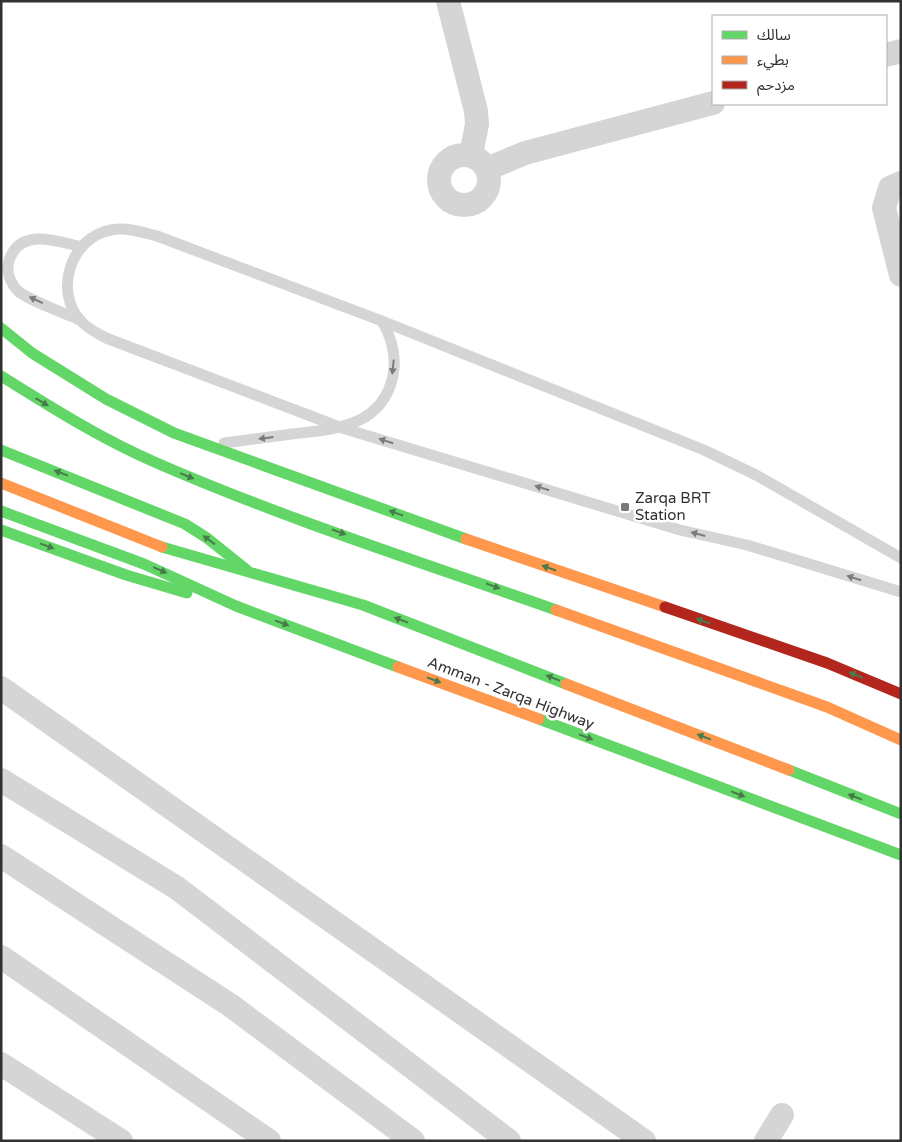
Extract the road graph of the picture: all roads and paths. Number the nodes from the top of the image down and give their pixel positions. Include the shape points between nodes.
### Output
1 (448, 1) edge
2 (901, 51) edge
3 (887, 55) edge
4 (712, 103) edge
5 (901, 183) edge
6 (82, 246) junction
7 (900, 275) edge
8 (80, 320) junction
9 (382, 321) junction
10 (1, 328) edge
11 (1, 376) edge
12 (342, 428) junction
13 (208, 445) junction
14 (1, 450) edge
15 (1, 483) edge
16 (1, 511) edge
17 (1, 530) edge
18 (901, 558) edge
19 (247, 570) junction
20 (901, 592) edge
21 (236, 606) junction
22 (1, 688) edge
23 (901, 694) edge
24 (901, 740) edge
25 (1, 780) edge
26 (901, 814) edge
27 (901, 855) edge
28 (1, 856) edge
29 (1, 957) edge
30 (1, 1064) edge
31 (782, 1115) dead end
32 (121, 1141) edge
33 (270, 1141) edge
34 (413, 1141) edge
35 (509, 1141) edge
36 (644, 1141) edge
37 (766, 1141) edge

1 - 4 street via 476,111 479,162 525,153
2 - 3 street
5 - 7 street via 890,188 884,208
6 - 8 lane via 68,275 67,291
8 -> 6 lane via 18,291 10,280 8,266 12,252 22,242 35,238
6 - 9 lane via 109,230 141,232
8 - 12 lane via 106,338
9 -> 12 lane via 394,354 392,380 386,394 368,416
9 - 18 lane via 704,450 756,475
10 - 13 main road via 32,353 106,399 174,433
11 -> 24 main road via 86,429 158,464 245,499 827,707
12 -> 13 lane
20 -> 12 lane via 747,545 680,530
23 -> 13 main road via 827,664
19 -> 14 main road via 185,524
15 - 19 main road, Amman - Zarqa Highway via 133,537 189,556
16 -> 21 main road, Amman - Zarqa Highway via 172,576
17 -> 21 main road via 126,575
26 -> 19 main road, Amman - Zarqa Highway via 363,606
21 -> 27 main road, Amman - Zarqa Highway
22 - 36 street
25 - 35 street via 178,888
28 - 34 street via 230,1005
29 - 33 street
30 - 32 street
31 - 37 street

